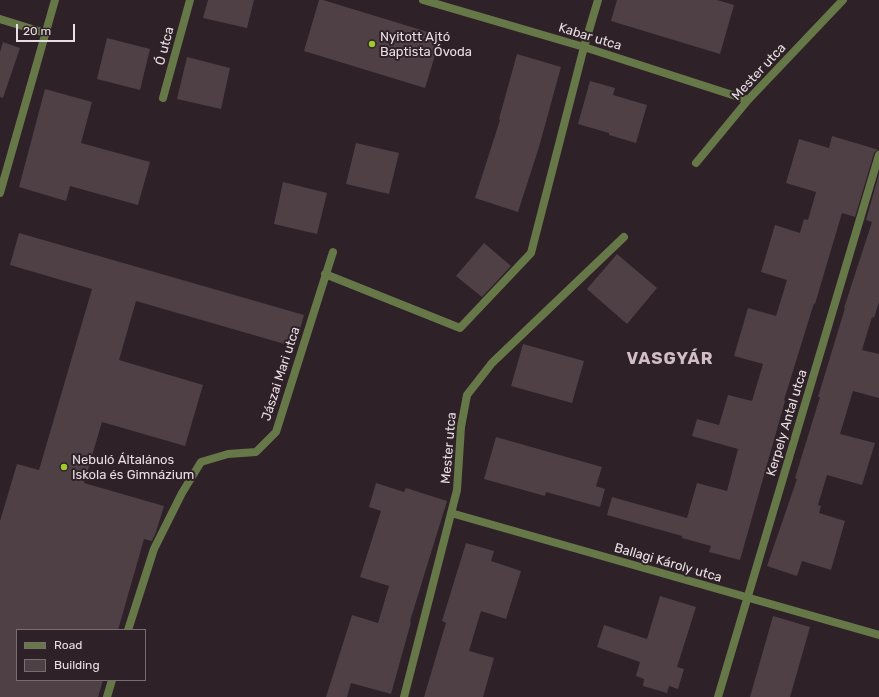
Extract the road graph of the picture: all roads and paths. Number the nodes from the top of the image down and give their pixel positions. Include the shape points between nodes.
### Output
1 (54, 0) edge
2 (190, 0) edge
3 (423, 0) edge
4 (598, 0) edge
5 (843, 0) edge
6 (0, 19) edge
7 (45, 32) junction
8 (584, 47) junction
9 (163, 98) dead end
10 (748, 100) junction
11 (879, 156) edge
12 (696, 163) dead end
13 (4, 165) edge
14 (0, 193) edge
15 (624, 236) dead end
16 (333, 252) dead end
17 (325, 274) junction
18 (451, 513) junction
19 (748, 598) junction
20 (128, 629) edge
21 (879, 635) edge
22 (112, 681) edge
23 (107, 697) edge
24 (404, 697) edge
25 (718, 697) edge

1 - 7 street
2 - 9 street, Ó utca
3 - 8 street, Kabar utca
4 - 8 street
5 - 10 street, Mester utca
6 - 7 street
7 - 13 street
8 - 10 street, Kabar utca
8 - 17 street via 531,253 460,328
10 - 12 street, Mester utca
11 - 19 street, Kerpely Antal utca
13 - 14 street
15 - 18 street, Mester utca via 492,364 467,394 460,427 458,490
16 - 17 street, Jászai Mari utca
17 - 20 street, Jászai Mari utca via 276,432 256,452 228,454 201,462 182,492 154,548
18 - 19 street, Ballagi Károly utca
18 - 24 street, Mester utca
19 - 21 street, Ballagi Károly utca
19 - 25 street, Kerpely Antal utca
22 - 23 street

